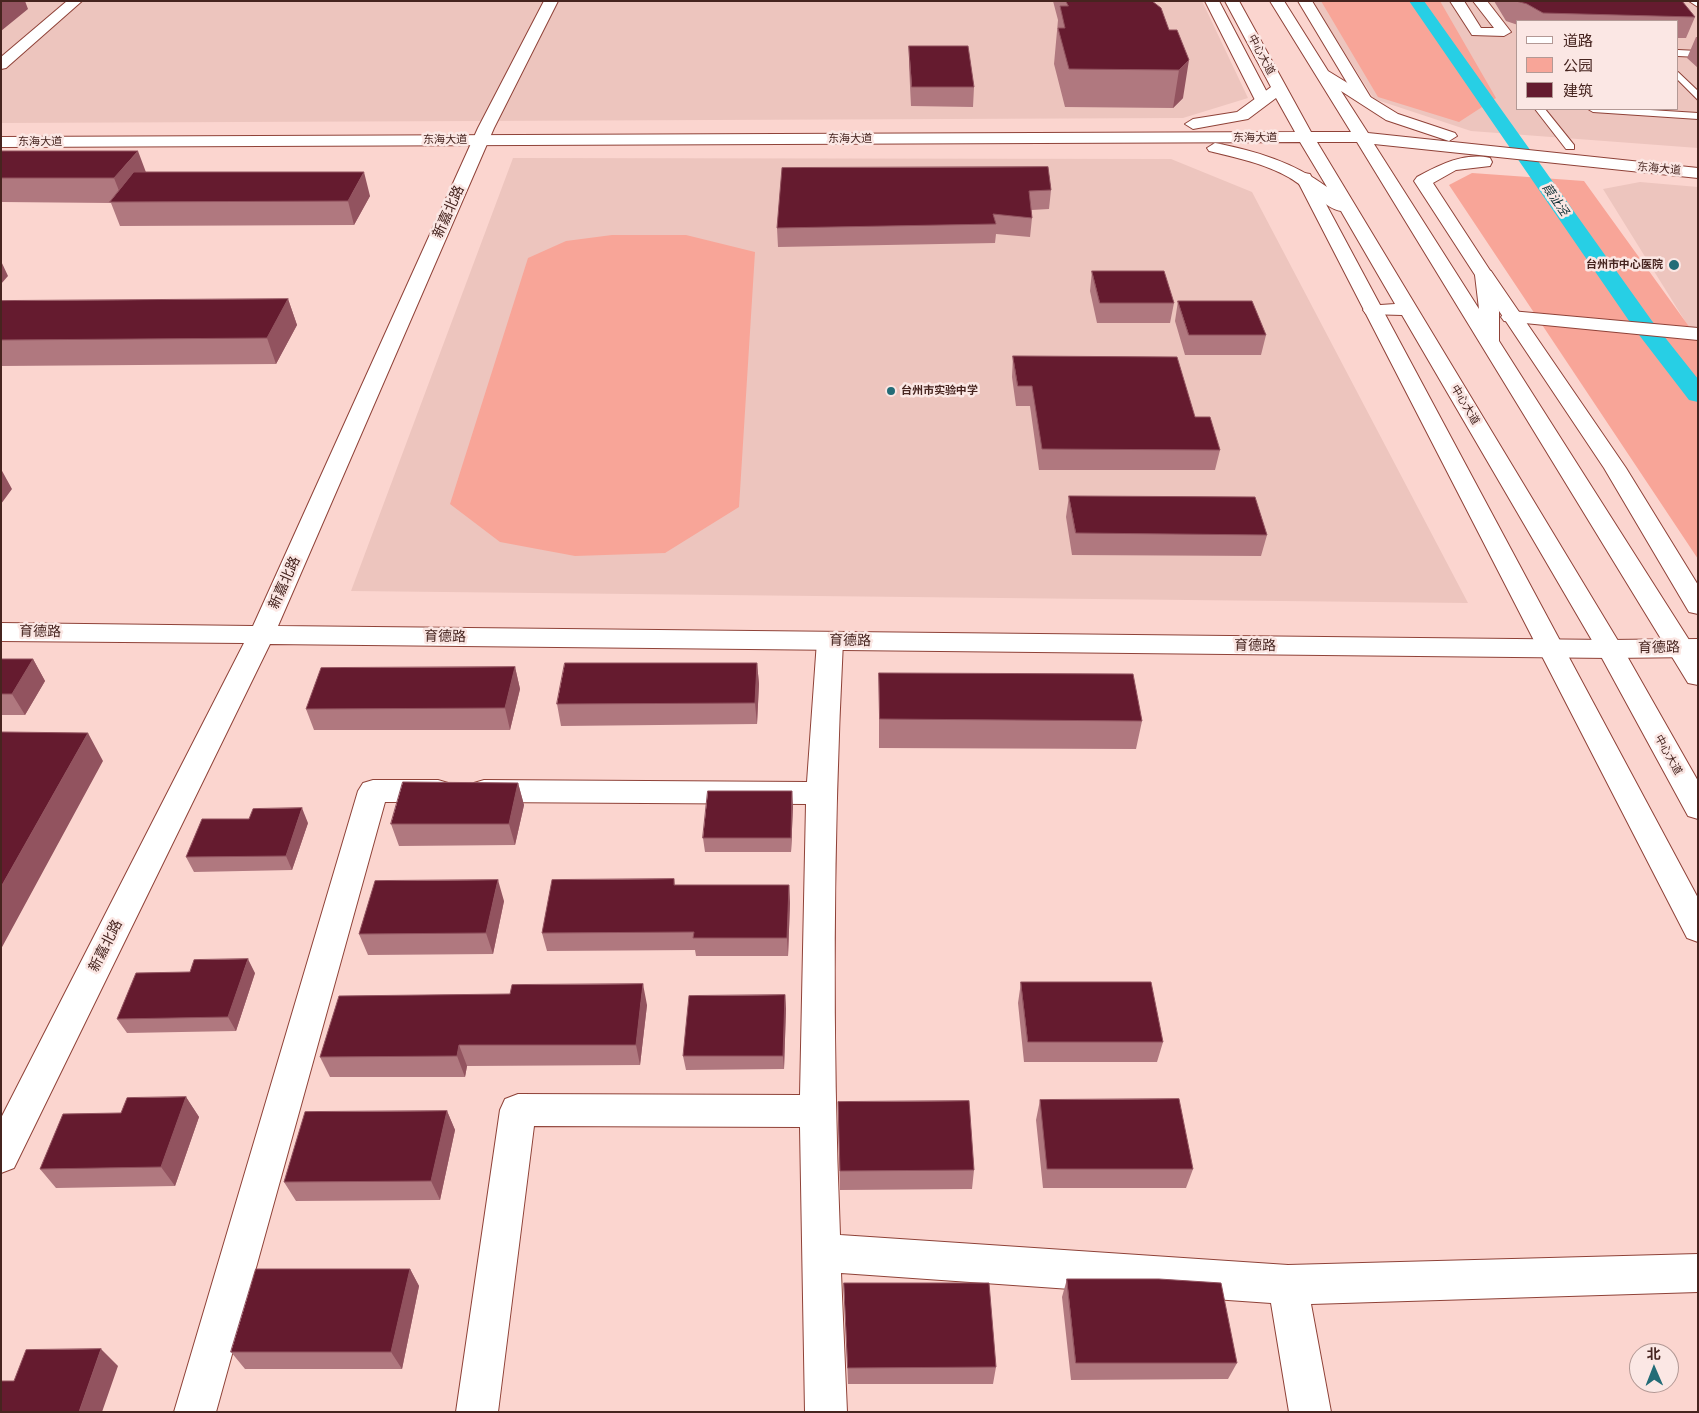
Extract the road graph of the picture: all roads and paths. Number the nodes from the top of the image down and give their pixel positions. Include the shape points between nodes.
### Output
1 (74, 1) edge
2 (551, 1) edge
3 (1212, 1) edge
4 (1232, 1) edge
5 (1277, 1) edge
6 (1305, 1) edge
7 (1457, 1) edge
8 (1480, 1) edge
9 (1679, 53) edge
10 (1698, 54) edge
11 (1, 65) edge
12 (1321, 71) junction
13 (1679, 76) edge
14 (1271, 94) junction
15 (1698, 97) edge
16 (1364, 98) junction
17 (1541, 110) edge
18 (1608, 110) edge
19 (1698, 116) edge
20 (1, 130) edge
21 (1163, 132) junction
22 (1302, 132) junction
23 (1358, 132) junction
24 (483, 134) junction
25 (1449, 136) junction
26 (1, 142) edge
27 (1570, 147) junction
28 (1520, 156) junction
29 (1698, 157) edge
30 (1698, 173) edge
31 (1304, 178) junction
32 (1356, 222) junction
33 (1484, 275) junction
34 (1408, 309) junction
35 (1373, 310) junction
36 (1515, 323) junction
37 (1697, 338) edge
38 (1489, 342) junction
39 (1698, 606) edge
40 (1, 632) edge
41 (262, 634) junction
42 (830, 641) junction
43 (1689, 648) edge
44 (1552, 649) junction
45 (1610, 649) junction
46 (1698, 676) edge
47 (821, 793) junction
48 (1698, 808) edge
49 (1698, 929) edge
50 (817, 1111) junction
51 (10, 1120) edge
52 (1, 1156) edge
53 (821, 1253) junction
54 (1698, 1273) edge
55 (1288, 1285) junction
56 (196, 1412) edge
57 (477, 1412) edge
58 (826, 1412) edge
59 (1310, 1412) edge

1 - 11 main road
2 - 24 main road, 新嘉北路
3 - 14 main road
4 - 14 main road, 中心大道
5 - 12 main road
6 - 16 main road
7 - 8 main road via 1477,32 1504,32
9 - 10 lane
12 - 16 main road
12 - 23 main road
13 - 15 lane
14 - 21 main road via 1242,116
14 - 22 main road, 中心大道
16 - 25 main road via 1392,117
17 - 27 lane
18 - 19 lane
20 - 24 main road, 东海大道
21 - 22 main road, 东海大道
21 - 24 main road, 东海大道
21 - 31 main road via 1280,164
22 - 23 main road, 东海大道
22 - 32 main road, 中心大道
23 - 25 main road, 东海大道
23 - 28 main road, 东海大道
23 - 38 main road
24 - 26 main road, 东海大道
24 - 41 main road, 新嘉北路
25 - 27 main road, 东海大道
27 - 29 main road, 东海大道
28 - 30 main road, 东海大道
28 - 33 main road via 1452,165 1423,181
31 - 32 main road
31 - 35 main road
32 - 34 main road, 中心大道
33 - 36 main road
33 - 38 main road
34 - 35 main road
34 - 45 main road, 中心大道
35 - 44 main road
36 - 37 main road
36 - 39 main road via 1615,468
38 - 43 main road
40 - 41 main road, 育德路
41 - 42 main road, 育德路
41 - 51 main road, 新嘉北路
42 - 44 main road, 育德路
42 - 47 main road
43 - 45 main road, 育德路
43 - 46 main road
44 - 45 main road, 育德路
44 - 49 main road
45 - 48 main road, 中心大道
47 - 50 main road
47 - 56 main road via 373,791
50 - 53 main road
50 - 57 main road via 518,1110
51 - 52 main road, 新嘉北路
53 - 55 main road
53 - 58 main road
54 - 55 main road
55 - 59 main road

